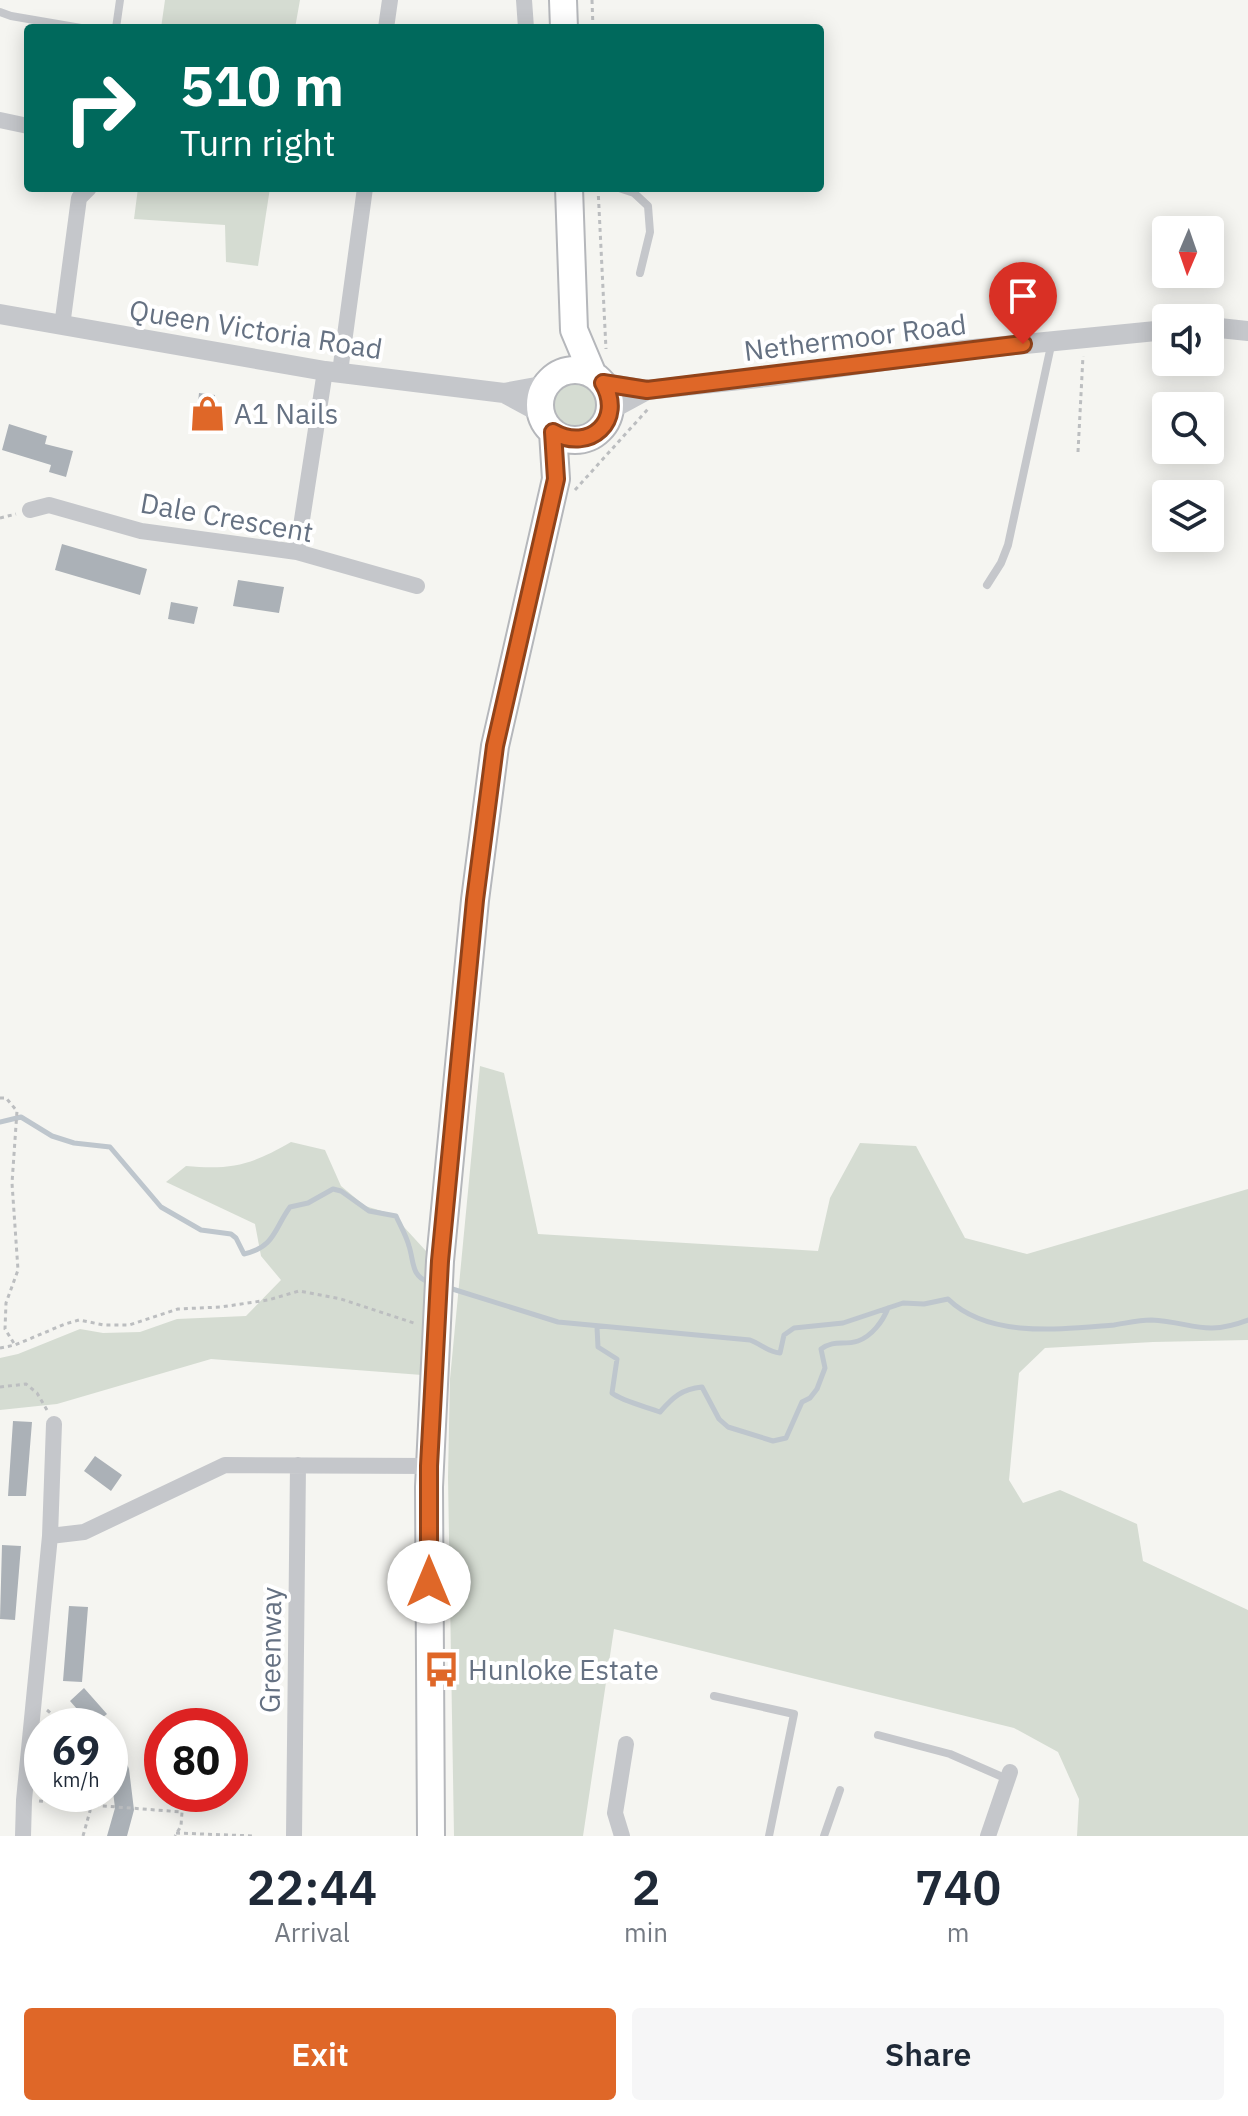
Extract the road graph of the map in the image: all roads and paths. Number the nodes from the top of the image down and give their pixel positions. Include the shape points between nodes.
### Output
1 (120, 0) edge
2 (390, 0) edge
3 (524, 0) edge
4 (563, 0) edge
5 (592, 0) edge
6 (0, 12) edge
7 (58, 24) edge
8 (117, 24) edge
9 (387, 24) edge
10 (526, 24) edge
11 (564, 24) edge
12 (593, 24) edge
13 (0, 120) edge
14 (24, 125) edge
15 (364, 192) edge
16 (569, 192) edge
17 (598, 192) edge
18 (631, 192) edge
19 (84, 193) edge
20 (640, 273) dead end
21 (0, 314) edge
22 (62, 326) junction
23 (1224, 328) edge
24 (574, 330) junction
25 (1152, 331) edge
26 (1248, 331) edge
27 (1084, 337) junction
28 (1052, 340) junction
29 (332, 371) junction
30 (601, 372) junction
31 (552, 380) junction
32 (504, 393) junction
33 (648, 399) junction
34 (610, 410) junction
35 (547, 422) junction
36 (586, 439) junction
37 (1078, 452) dead end
38 (566, 485) junction
39 (30, 510) dead end
40 (297, 552) junction
41 (987, 585) dead end
42 (417, 586) dead end
43 (0, 1098) edge
44 (436, 1328) junction
45 (15, 1345) junction
46 (0, 1348) edge
47 (0, 1387) edge
48 (54, 1424) joint
49 (298, 1465) junction
50 (429, 1466) junction
51 (50, 1536) junction
52 (714, 1696) dead end
53 (33, 1703) junction
54 (33, 1708) edge
55 (43, 1708) edge
56 (878, 1735) dead end
57 (626, 1744) dead end
58 (1009, 1776) joint
59 (840, 1790) dead end
60 (24, 1800) edge
61 (128, 1807) edge
62 (88, 1812) edge
63 (175, 1835) edge
64 (23, 1836) edge
65 (83, 1836) edge
66 (254, 1836) edge
67 (294, 1836) edge
68 (431, 1836) edge
69 (622, 1836) edge
70 (769, 1836) edge
71 (824, 1836) edge
72 (988, 1836) edge

1 - 8 lane
2 - 9 street
3 - 10 street
4 - 11 highway
5 - 12 path
6 - 7 lane
13 - 14 street
15 - 29 street
16 - 24 highway
17 - 30 path
18 - 20 lane via 648,206 650,232
19 - 22 street
21 - 22 street, Queen Victoria Road
22 - 29 street, Queen Victoria Road
23 - 26 street
24 - 30 highway
24 - 31 highway
25 - 27 street, Nethermoor Road
27 - 28 street, Nethermoor Road
27 - 37 path
28 - 33 street, Nethermoor Road
28 - 41 lane via 1008,545
29 - 32 street, Queen Victoria Road
29 - 40 street
30 - 31 highway via 575,370
30 - 33 street, Nethermoor Road
30 - 34 highway
31 - 32 street, Queen Victoria Road
31 - 35 highway via 540,403
32 - 35 street, Queen Victoria Road
33 - 34 street, Nethermoor Road
33 - 38 path
34 - 36 highway via 606,422
35 - 36 highway via 574,440
35 - 38 highway
36 - 38 highway
38 - 44 highway via 495,746 473,915
39 - 40 street, Dale Crescent via 49,505 141,531
40 - 42 street, Dale Crescent
43 - 45 path via 17,1111 18,1123 12,1183 18,1270 6,1303 5,1329
44 - 45 path via 299,1291 221,1307 178,1309 129,1325 79,1320
44 - 50 highway
45 - 46 path
47 - 48 path via 26,1384
48 - 51 street
49 - 50 street
49 - 51 street via 225,1465 84,1532
49 - 67 street, Greenway
50 - 68 highway
51 - 53 street
52 - 70 lane via 794,1714
53 - 54 street
53 - 55 path
56 - 58 lane
57 - 69 street via 615,1813
58 - 72 street
59 - 71 lane
60 - 64 street
61 - 63 path via 182,1812
62 - 65 path
63 - 66 path

